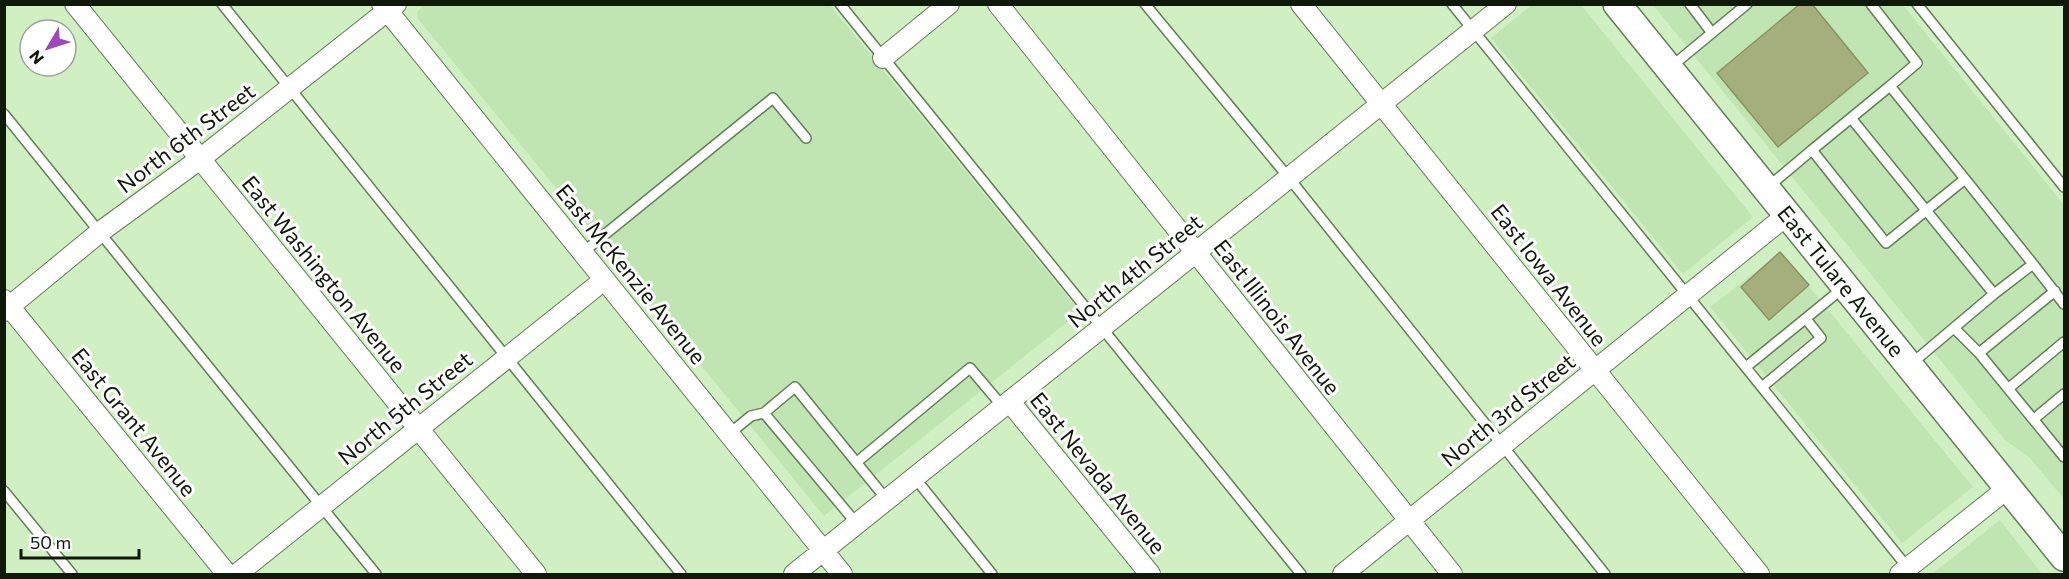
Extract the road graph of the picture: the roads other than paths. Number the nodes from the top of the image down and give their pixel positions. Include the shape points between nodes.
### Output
1 (75, 4) edge
2 (222, 4) edge
3 (840, 4) edge
4 (949, 4) edge
5 (998, 4) edge
6 (1145, 4) edge
7 (1301, 4) edge
8 (1452, 4) edge
9 (1506, 4) edge
10 (1617, 4) edge
11 (1690, 4) edge
12 (1747, 4) edge
13 (1870, 4) edge
14 (1917, 4) edge
15 (388, 7) edge
16 (1474, 31) junction
17 (1712, 33) junction
18 (883, 58) junction
19 (1669, 69) junction
20 (1890, 86) junction
21 (289, 90) junction
22 (1382, 104) junction
23 (4, 114) edge
24 (1851, 118) junction
25 (806, 138) dead end
26 (1812, 150) junction
27 (200, 159) junction
28 (1289, 178) junction
29 (1965, 179) junction
30 (2064, 187) edge
31 (1766, 189) junction
32 (1926, 211) junction
33 (1787, 215) junction
34 (100, 232) junction
35 (582, 253) junction
36 (1196, 253) junction
37 (2033, 264) junction
38 (604, 280) junction
39 (1845, 287) junction
40 (2055, 291) junction
41 (1994, 294) junction
42 (1688, 296) junction
43 (2064, 304) edge
44 (6, 306) edge
45 (1806, 319) junction
46 (1102, 328) junction
47 (1954, 328) junction
48 (2064, 342) edge
49 (1979, 353) junction
50 (507, 357) junction
51 (1910, 366) junction
52 (1746, 367) junction
53 (1594, 371) junction
54 (1762, 387) junction
55 (2008, 388) junction
56 (2064, 394) edge
57 (1006, 405) junction
58 (764, 413) junction
59 (2034, 419) junction
60 (418, 429) junction
61 (729, 434) junction
62 (1502, 446) junction
63 (2064, 455) edge
64 (857, 462) junction
65 (915, 478) junction
66 (2008, 488) junction
67 (4, 491) edge
68 (887, 500) junction
69 (321, 507) junction
70 (1409, 521) junction
71 (857, 524) junction
72 (823, 551) junction
73 (2064, 557) edge
74 (1907, 572) edge
75 (72, 574) edge
76 (227, 574) edge
77 (237, 574) edge
78 (376, 574) edge
79 (536, 574) edge
80 (681, 574) edge
81 (794, 574) edge
82 (842, 574) edge
83 (992, 574) edge
84 (1150, 574) edge
85 (1301, 574) edge
86 (1343, 574) edge
87 (1452, 574) edge
88 (1605, 574) edge
89 (1759, 574) edge

1 - 27 street, East Washington Avenue
2 - 21 lane
3 - 18 lane
4 - 18 street
5 - 36 street, East Illinois Avenue
6 - 28 lane
7 - 22 street, East Iowa Avenue
8 - 16 lane
9 - 16 street, North 4th Street
10 - 19 main road, East Tulare Avenue
11 - 17 lane
12 - 17 lane
13 - 20 lane via 1917,63
14 - 30 lane
15 - 21 street, North 6th Street
15 - 35 street, East McKenzie Avenue
16 - 22 street, North 4th Street
16 - 42 lane
17 - 19 lane
18 - 46 lane
19 - 31 main road, East Tulare Avenue
20 - 24 lane
20 - 29 lane
21 - 27 street, North 6th Street
21 - 50 lane
22 - 28 street, North 4th Street
22 - 53 street, East Iowa Avenue
23 - 34 lane
24 - 26 lane
24 - 32 lane
25 - 35 lane via 773,98
26 - 31 lane
26 - 32 lane via 1886,243
27 - 34 street, North 6th Street
27 - 60 street, East Washington Avenue
28 - 36 street, North 4th Street
28 - 62 lane
29 - 32 lane
29 - 37 lane
31 - 33 main road, East Tulare Avenue
32 - 41 lane
33 - 39 main road, East Tulare Avenue
33 - 42 street, North 3rd Street
34 - 44 street, North 6th Street
34 - 69 lane
35 - 38 street, East McKenzie Avenue
36 - 46 street, North 4th Street
36 - 70 street, East Illinois Avenue
37 - 40 lane
37 - 41 lane
38 - 50 street, North 5th Street
38 - 61 street, East McKenzie Avenue
39 - 45 lane
39 - 51 main road, East Tulare Avenue
40 - 43 lane
40 - 49 lane
41 - 47 lane
42 - 52 lane
42 - 53 street, North 3rd Street
44 - 76 street, East Grant Avenue
45 - 52 lane
45 - 54 lane via 1821,338
46 - 57 street, North 4th Street
46 - 85 lane
47 - 49 lane
47 - 51 lane
48 - 55 lane
49 - 55 lane
50 - 60 street, North 5th Street
50 - 80 lane
51 - 66 main road, East Tulare Avenue
52 - 54 lane
53 - 62 street, North 3rd Street
53 - 89 street, East Iowa Avenue
54 - 74 lane
55 - 59 lane
56 - 59 lane
57 - 64 lane via 970,368
57 - 65 street, North 4th Street
57 - 84 street, East Nevada Avenue
58 - 61 lane via 751,416
58 - 64 lane via 795,387
58 - 71 lane
59 - 63 lane
60 - 69 street, North 5th Street
60 - 79 street, East Washington Avenue
61 - 72 street, East McKenzie Avenue
62 - 70 street, North 3rd Street
62 - 88 lane
64 - 68 lane
65 - 68 street, North 4th Street
65 - 83 lane
66 - 73 main road, East Tulare Avenue
66 - 74 street
67 - 75 lane
68 - 71 street, North 4th Street
69 - 77 street, North 5th Street
69 - 78 lane
70 - 86 street, North 3rd Street
70 - 87 street, East Illinois Avenue
71 - 72 street, North 4th Street
72 - 81 street, North 4th Street
72 - 82 street, East McKenzie Avenue

